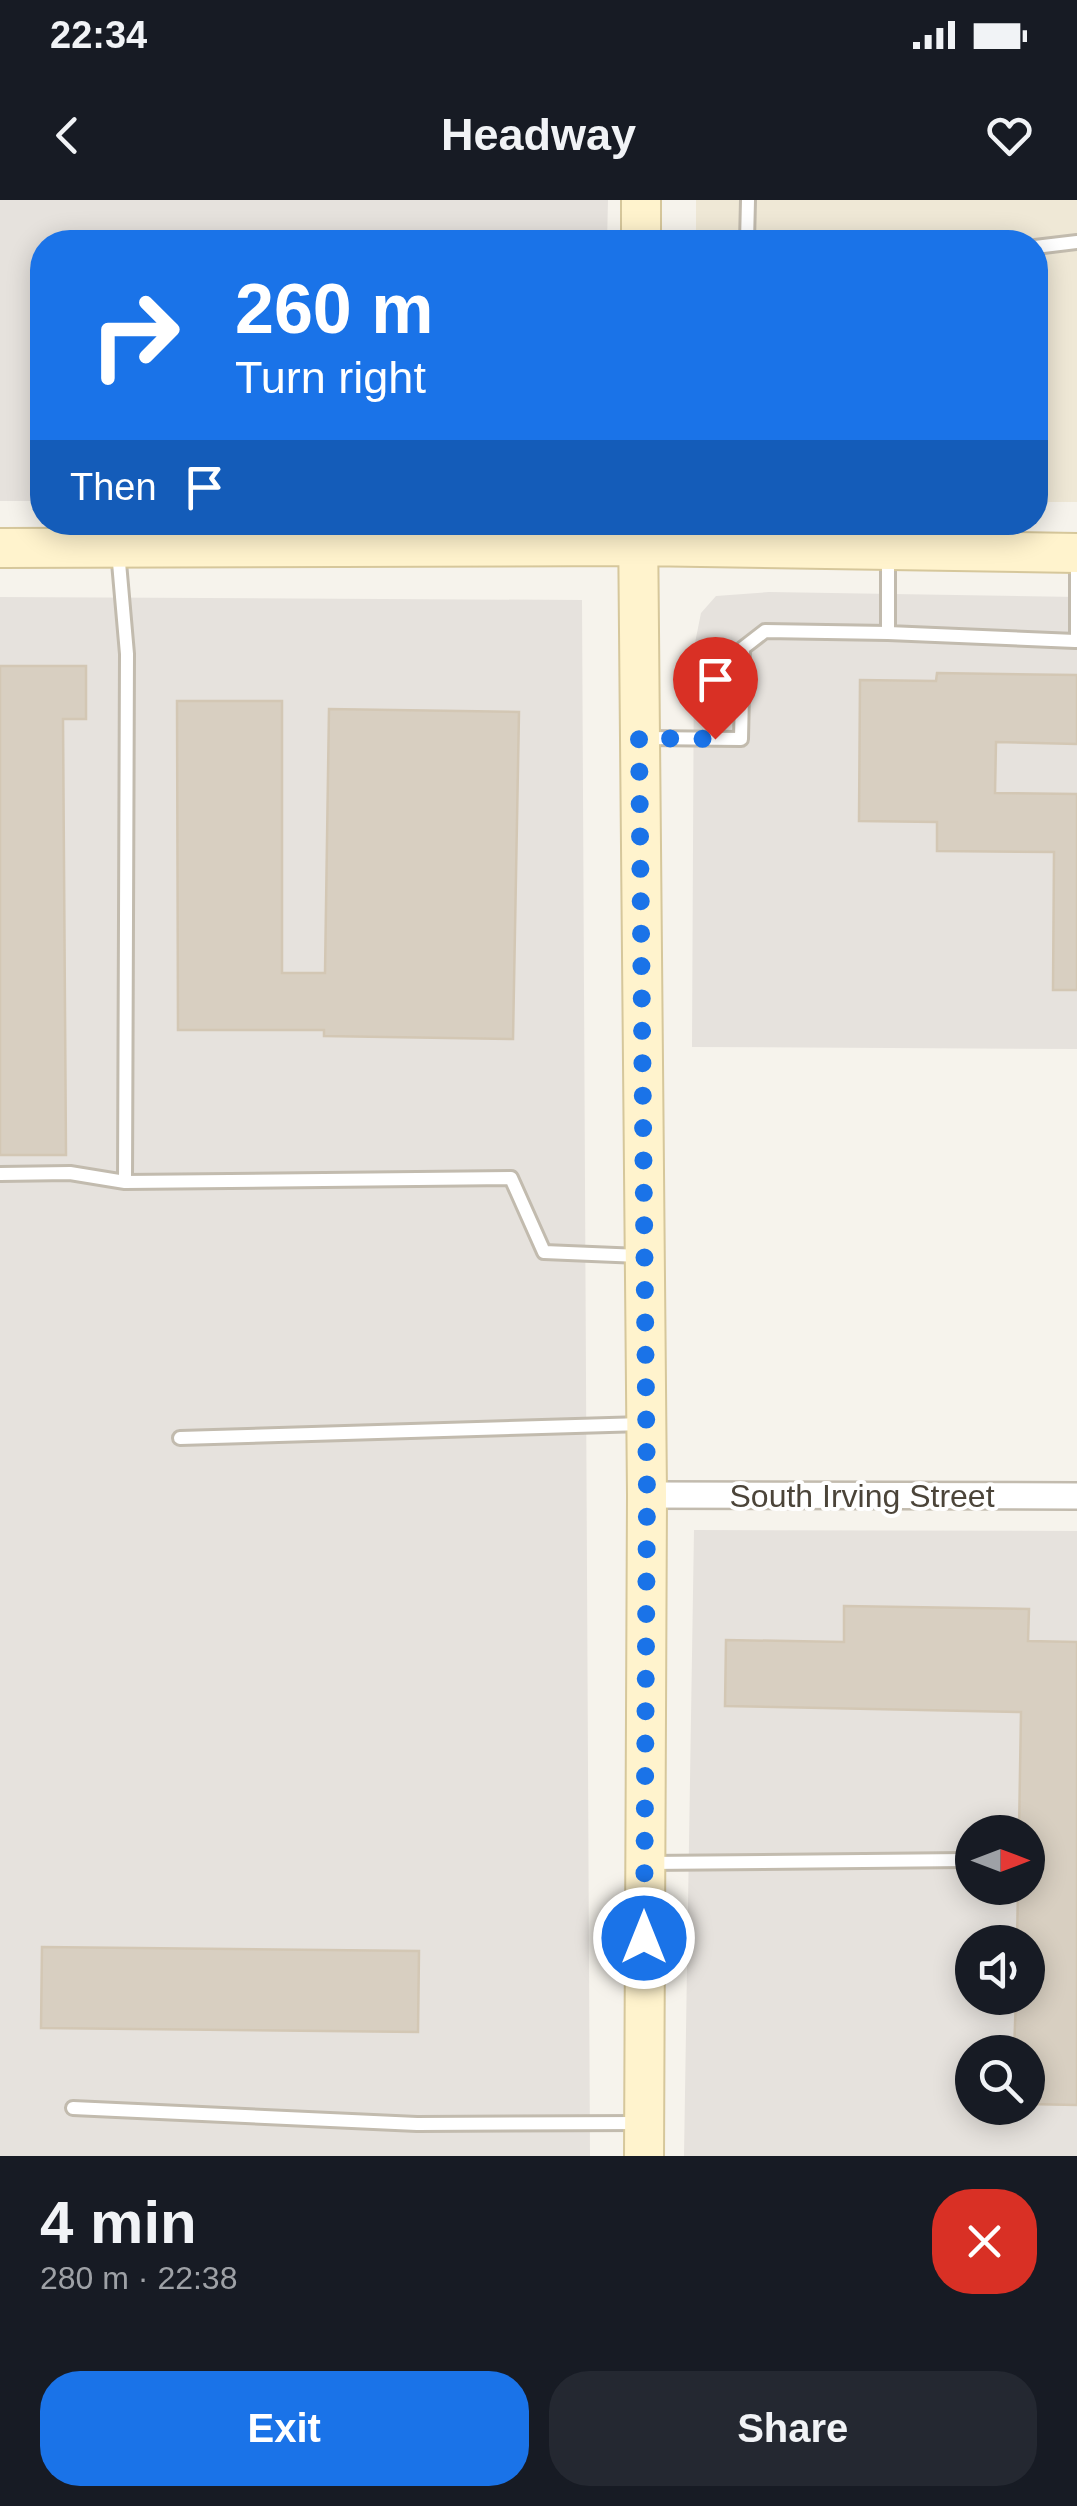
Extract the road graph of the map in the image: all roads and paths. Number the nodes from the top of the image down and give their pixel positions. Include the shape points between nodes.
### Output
1 (641, 200) edge
2 (748, 200) edge
3 (641, 230) edge
4 (748, 230) edge
5 (1077, 242) edge
6 (1048, 245) edge
7 (601, 535) edge
8 (638, 535) edge
9 (654, 535) edge
10 (0, 548) edge
11 (118, 548) junction
12 (888, 550) junction
13 (1077, 555) edge
14 (888, 632) junction
15 (1076, 641) edge
16 (639, 738) junction
17 (0, 1174) edge
18 (124, 1182) junction
19 (643, 1256) junction
20 (645, 1424) junction
21 (180, 1438) dead end
22 (647, 1495) junction
23 (1077, 1496) edge
24 (955, 1860) edge
25 (645, 1863) junction
26 (74, 2108) dead end
27 (644, 2140) edge

1 - 3 main road
2 - 4 lane
5 - 6 lane
7 - 11 main road
8 - 16 main road
9 - 12 main road
10 - 11 main road
11 - 18 lane via 126,654
12 - 13 main road
12 - 14 lane
13 - 15 lane
14 - 15 lane
14 - 16 lane via 765,631 744,648 741,739
16 - 19 main road
17 - 18 lane via 70,1173
18 - 19 lane via 511,1178 544,1252
19 - 20 main road
20 - 21 lane
20 - 22 main road
22 - 23 street, South Irving Street
22 - 25 main road
24 - 25 lane
25 - 27 main road
26 - 27 lane

